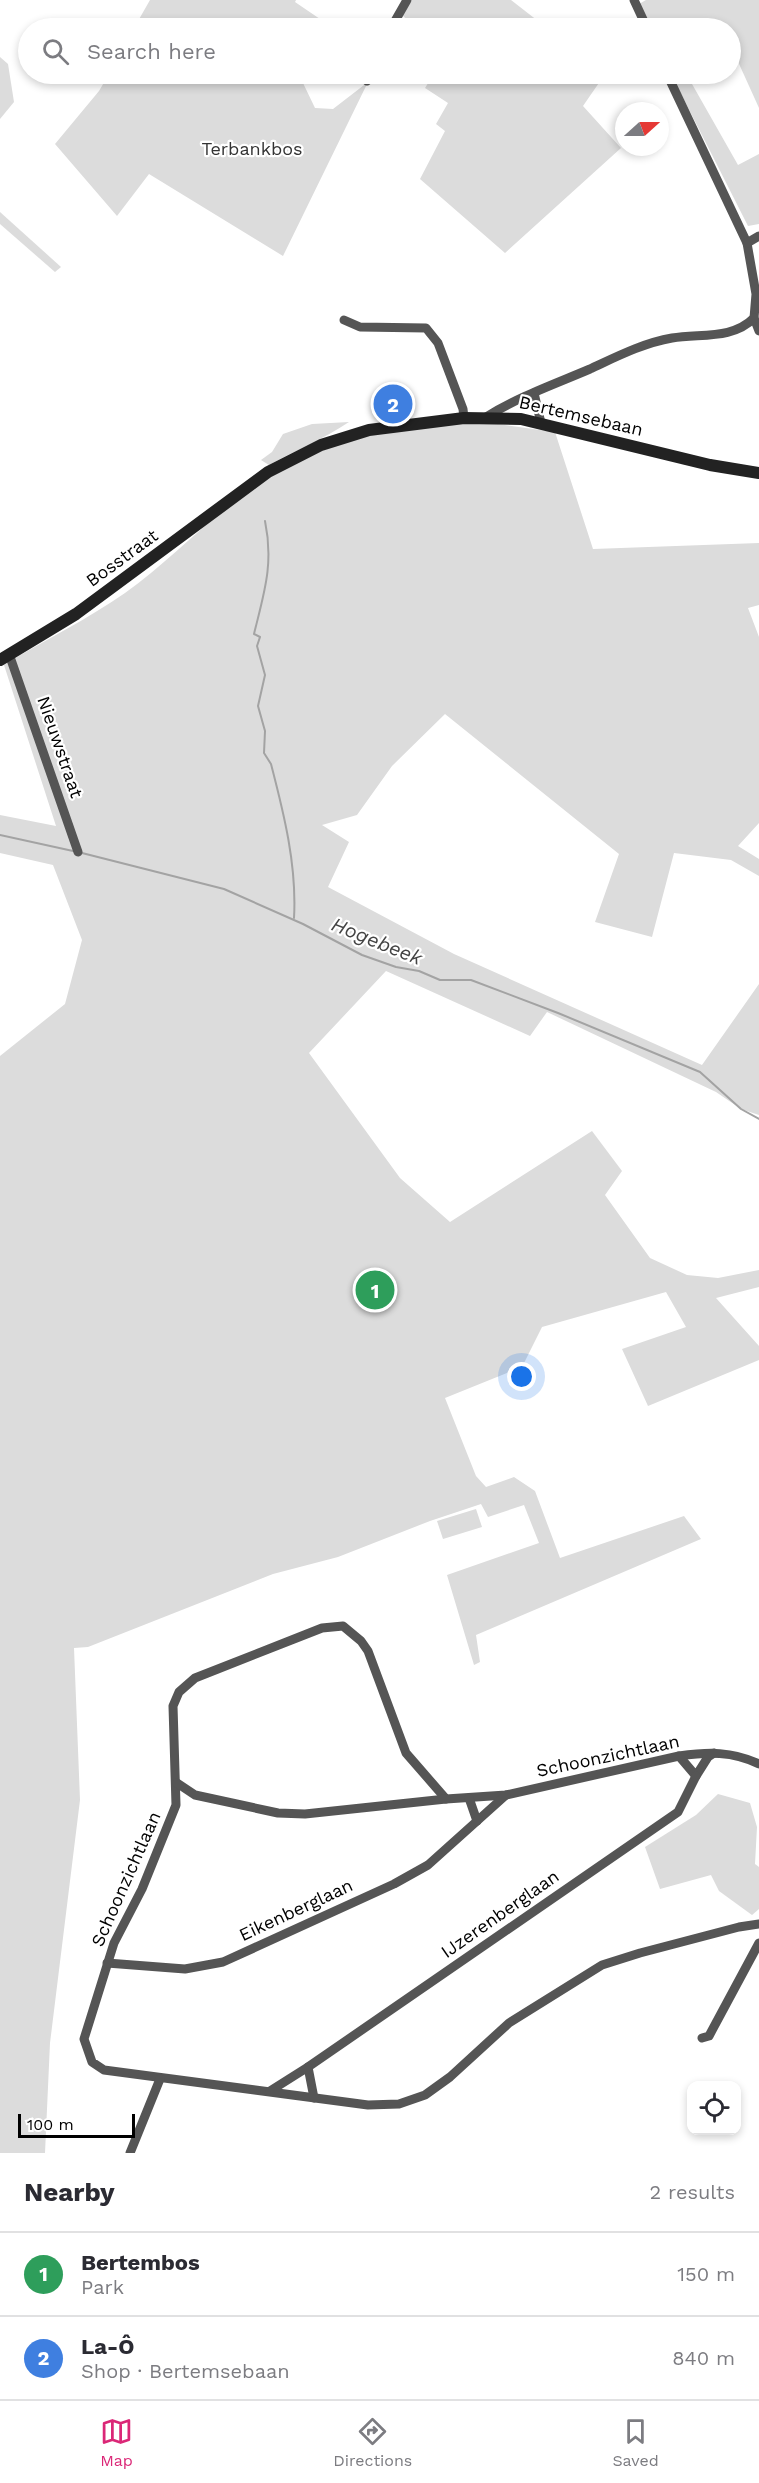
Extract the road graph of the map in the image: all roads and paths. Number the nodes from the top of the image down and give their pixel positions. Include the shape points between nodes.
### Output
1 (407, 0) edge
2 (634, 0) edge
3 (397, 18) edge
4 (642, 18) edge
5 (672, 84) edge
6 (759, 236) edge
7 (747, 243) junction
8 (754, 318) junction
9 (344, 320) dead end
10 (759, 331) edge
11 (534, 393) junction
12 (486, 417) junction
13 (464, 418) junction
14 (541, 423) junction
15 (759, 473) edge
16 (260, 478) joint
17 (5, 657) edge
18 (78, 852) dead end
19 (714, 1753) junction
20 (680, 1756) junction
21 (759, 1764) edge
22 (696, 1776) junction
23 (177, 1783) junction
24 (195, 1795) junction
25 (506, 1795) junction
26 (469, 1798) junction
27 (446, 1799) junction
28 (176, 1805) junction
29 (477, 1821) junction
30 (759, 1924) edge
31 (759, 1943) edge
32 (107, 1963) junction
33 (702, 2038) dead end
34 (308, 2067) junction
35 (160, 2079) junction
36 (270, 2091) junction
37 (314, 2098) junction
38 (130, 2153) edge

1 - 3 street
2 - 4 street
5 - 7 street
6 - 7 street
7 - 8 street via 756,294
8 - 10 street
8 - 11 street via 731,332 671,338 646,345
9 - 13 street via 360,327 426,328 438,343
11 - 12 street
11 - 14 street
12 - 13 street, Bertemsebaan
12 - 14 street, Bertemsebaan
13 - 16 street, Bertemsebaan via 344,436 298,455
14 - 15 street, Bertemsebaan via 710,465
16 - 17 street, Bosstraat via 76,614
17 - 18 street, Nieuwstraat
19 - 20 street, Schoonzichtlaan
19 - 21 street, Schoonzichtlaan via 738,1755
19 - 22 street, IJzerenberglaan
20 - 22 street
20 - 25 street, Schoonzichtlaan
22 - 34 street, IJzerenberglaan via 678,1812
23 - 24 street
23 - 27 street, Schoonzichtlaan via 173,1706 183,1686 334,1625 353,1632 368,1651 406,1753
23 - 28 street, Schoonzichtlaan
24 - 27 street via 278,1813 305,1814
24 - 28 street
25 - 26 street, Schoonzichtlaan
25 - 29 street, Eikenberglaan
26 - 27 street, Schoonzichtlaan
26 - 29 street
28 - 32 street, Schoonzichtlaan
29 - 32 street, Eikenberglaan via 428,1865 394,1884 223,1962 186,1968
30 - 37 street, Schoonzichtlaan via 602,1965 516,2018 425,2095 399,2104 368,2105
31 - 33 street via 709,2036
32 - 35 street, Schoonzichtlaan via 84,2039 92,2062 104,2070
34 - 36 street, IJzerenberglaan
34 - 37 street
35 - 36 street, Schoonzichtlaan
35 - 38 street
36 - 37 street, Schoonzichtlaan

